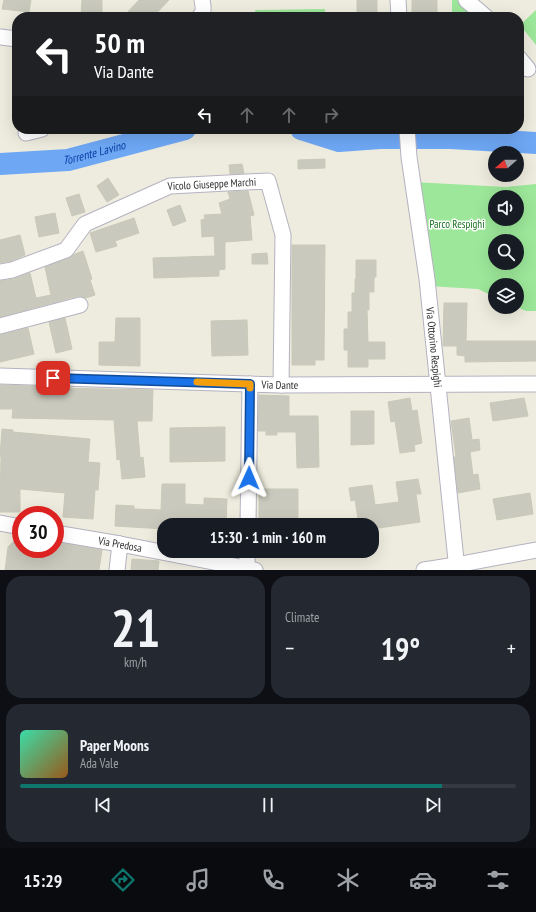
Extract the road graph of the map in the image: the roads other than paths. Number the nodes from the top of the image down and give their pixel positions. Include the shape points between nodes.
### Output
1 (202, 0) edge
2 (398, 0) edge
3 (466, 0) edge
4 (203, 12) edge
5 (399, 12) edge
6 (480, 12) edge
7 (0, 37) edge
8 (12, 38) edge
9 (407, 134) edge
10 (0, 272) edge
11 (80, 305) dead end
12 (0, 326) edge
13 (0, 376) edge
14 (250, 384) junction
15 (438, 384) junction
16 (536, 384) edge
17 (281, 385) junction
18 (248, 518) edge
19 (0, 523) edge
20 (12, 525) edge
21 (64, 535) edge
22 (120, 544) junction
23 (536, 550) edge
24 (249, 558) edge
25 (224, 567) edge
26 (456, 568) edge
27 (251, 569) edge
28 (117, 570) edge
29 (424, 570) edge

1 - 4 street
2 - 5 street
3 - 6 street
7 - 8 street
9 - 15 street, Via Ottorino Respighi via 428,279
10 - 17 street, Vicolo Giuseppe Marchi via 66,250 85,224 170,186 268,181 283,235
11 - 12 street
13 - 14 street, Via Dante
14 - 17 street, Via Dante
14 - 18 street
15 - 16 street, Via Dante
15 - 17 street, Via Dante
15 - 26 street, Via Ottorino Respighi
19 - 20 street
21 - 22 street, Via Predosa
22 - 25 street, Via Predosa
22 - 28 street
23 - 26 street
24 - 27 street
25 - 27 street, Via Predosa
26 - 29 street

